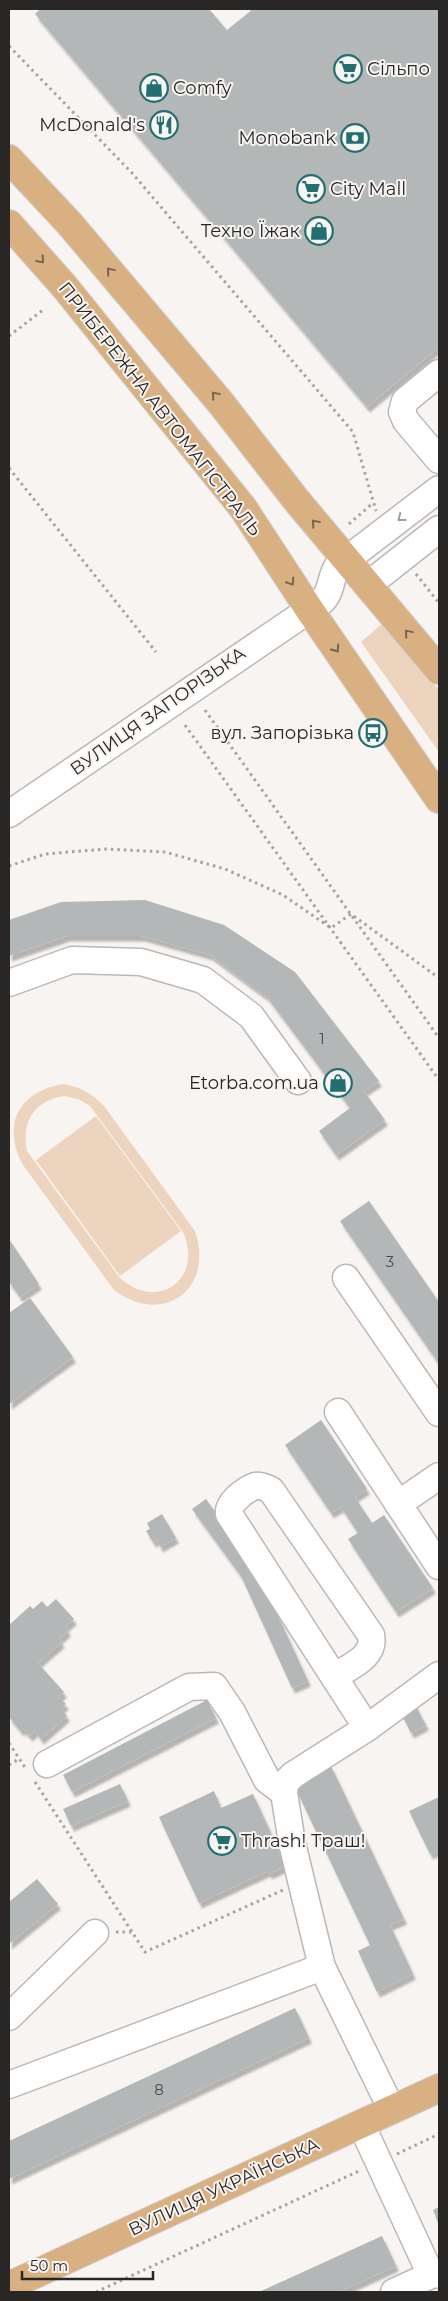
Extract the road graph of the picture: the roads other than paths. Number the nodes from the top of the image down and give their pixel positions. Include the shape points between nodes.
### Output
1 (9, 159) edge
2 (9, 224) edge
3 (439, 373) edge
4 (439, 460) edge
5 (439, 489) edge
6 (439, 529) edge
7 (347, 560) junction
8 (368, 584) junction
9 (309, 609) junction
10 (439, 670) edge
11 (439, 799) edge
12 (9, 814) edge
13 (9, 982) edge
14 (298, 1081) dead end
15 (346, 1278) dead end
16 (338, 1412) dead end
17 (439, 1413) edge
18 (439, 1476) edge
19 (398, 1504) junction
20 (439, 1566) edge
21 (439, 1675) edge
22 (334, 1677) junction
23 (367, 1728) junction
24 (47, 1764) dead end
25 (284, 1793) junction
26 (95, 1933) dead end
27 (322, 1967) junction
28 (9, 2016) edge
29 (9, 2085) edge
30 (439, 2088) edge
31 (392, 2110) junction
32 (360, 2124) junction
33 (435, 2274) edge
34 (9, 2286) edge
35 (394, 2292) edge

7 -> 1 main road via 208,387 69,223
2 -> 9 main road, ПРИБЕРЕЖНА АВТОМАГІСТРАЛЬ via 64,286 243,508
3 - 4 street via 405,401 402,412
5 -> 7 street, ВУЛИЦЯ ЗАПОРІЗЬКА
6 - 8 street
7 - 8 main road
7 - 9 street, ВУЛИЦЯ ЗАПОРІЗЬКА via 334,570 325,598
10 -> 8 main road
9 -> 11 main road, ПРИБЕРЕЖНА АВТОМАГІСТРАЛЬ
9 - 12 street, ВУЛИЦЯ ЗАПОРІЗЬКА
13 - 14 street via 72,960 142,962 203,980 251,1016
15 - 17 street
16 - 19 street
18 - 19 street
19 - 20 street
21 - 23 street
22 - 22 street via 229,1514 232,1502 256,1486 271,1490 371,1635 374,1644 370,1653
22 - 23 street
23 - 25 street via 293,1775 285,1783
24 - 25 street via 189,1687 214,1686 232,1712 267,1780
25 - 27 street via 292,1843
26 - 28 street
27 - 29 street
27 - 31 street
30 - 31 main road, ВУЛИЦЯ УКРАЇНСЬКА
31 - 32 main road, ВУЛИЦЯ УКРАЇНСЬКА
32 - 33 street
32 - 34 main road, ВУЛИЦЯ УКРАЇНСЬКА
33 - 35 street

